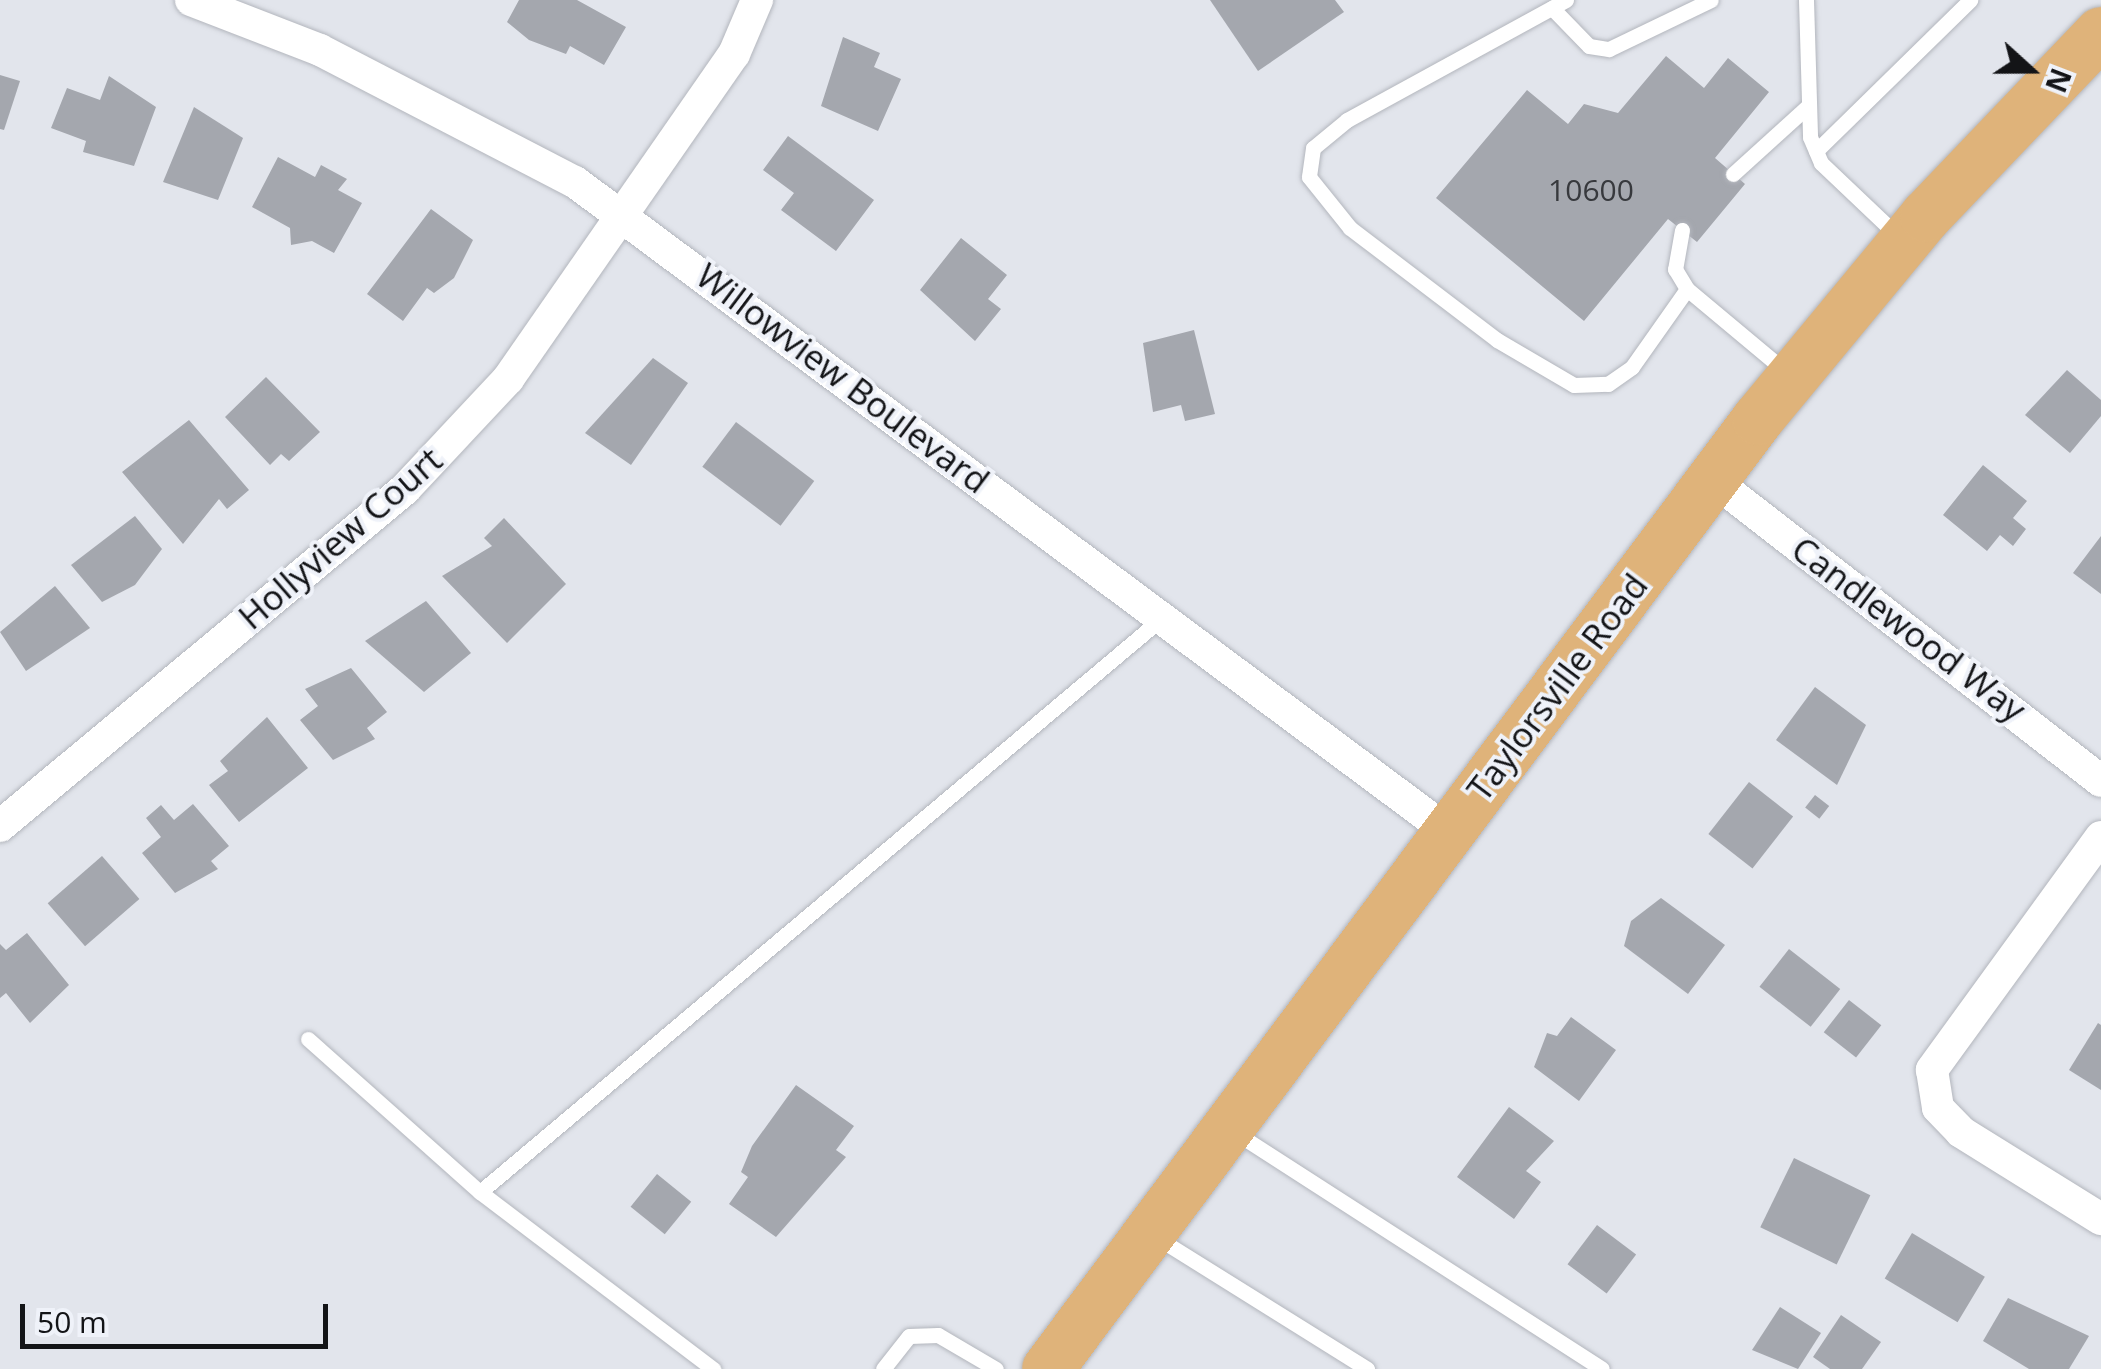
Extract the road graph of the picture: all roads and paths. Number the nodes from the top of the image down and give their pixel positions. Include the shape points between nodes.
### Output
1 (191, 0) edge
2 (757, 0) edge
3 (1711, 0) edge
4 (1806, 0) edge
5 (1970, 0) edge
6 (1559, 4) edge
7 (2101, 33) edge
8 (1807, 107) junction
9 (1816, 152) junction
10 (1734, 174) dead end
11 (622, 214) junction
12 (1682, 230) dead end
13 (1904, 242) junction
14 (1686, 288) junction
15 (1792, 377) junction
16 (1713, 480) junction
17 (1164, 616) junction
18 (2101, 781) edge
19 (0, 826) edge
20 (1450, 832) junction
21 (2101, 836) edge
22 (308, 1038) dead end
23 (1228, 1128) junction
24 (480, 1192) junction
25 (2101, 1219) edge
26 (1148, 1232) junction
27 (713, 1369) edge
28 (883, 1369) edge
29 (996, 1369) edge
30 (1048, 1369) edge
31 (1367, 1369) edge
32 (1602, 1369) edge

1 - 11 street, Willowview Boulevard via 481,128
2 - 11 street, Hollyview Court via 734,54
3 - 6 lane via 1609,50 1589,46
4 - 8 lane
5 - 9 lane
6 - 14 lane via 1347,120 1313,148 1309,177 1350,228 1497,340 1574,385 1608,384 1632,367
7 - 13 main road, Taylorsville Road
8 - 9 lane
8 - 10 lane
9 - 13 lane
11 - 17 street, Willowview Boulevard
11 - 19 street, Hollyview Court via 508,378 405,489
12 - 14 lane via 1675,269
13 - 15 main road, Taylorsville Road
14 - 15 lane
15 - 16 main road, Taylorsville Road
16 - 18 street, Candlewood Way
16 - 20 main road, Taylorsville Road
17 - 20 street, Willowview Boulevard
17 - 24 lane
20 - 23 main road, Taylorsville Road
21 - 25 street via 1932,1070 1938,1108 1960,1132
22 - 24 lane
23 - 26 main road, Taylorsville Road
23 - 32 lane
24 - 27 lane
26 - 30 main road, Taylorsville Road
26 - 31 lane
28 - 29 lane via 909,1336 938,1335

